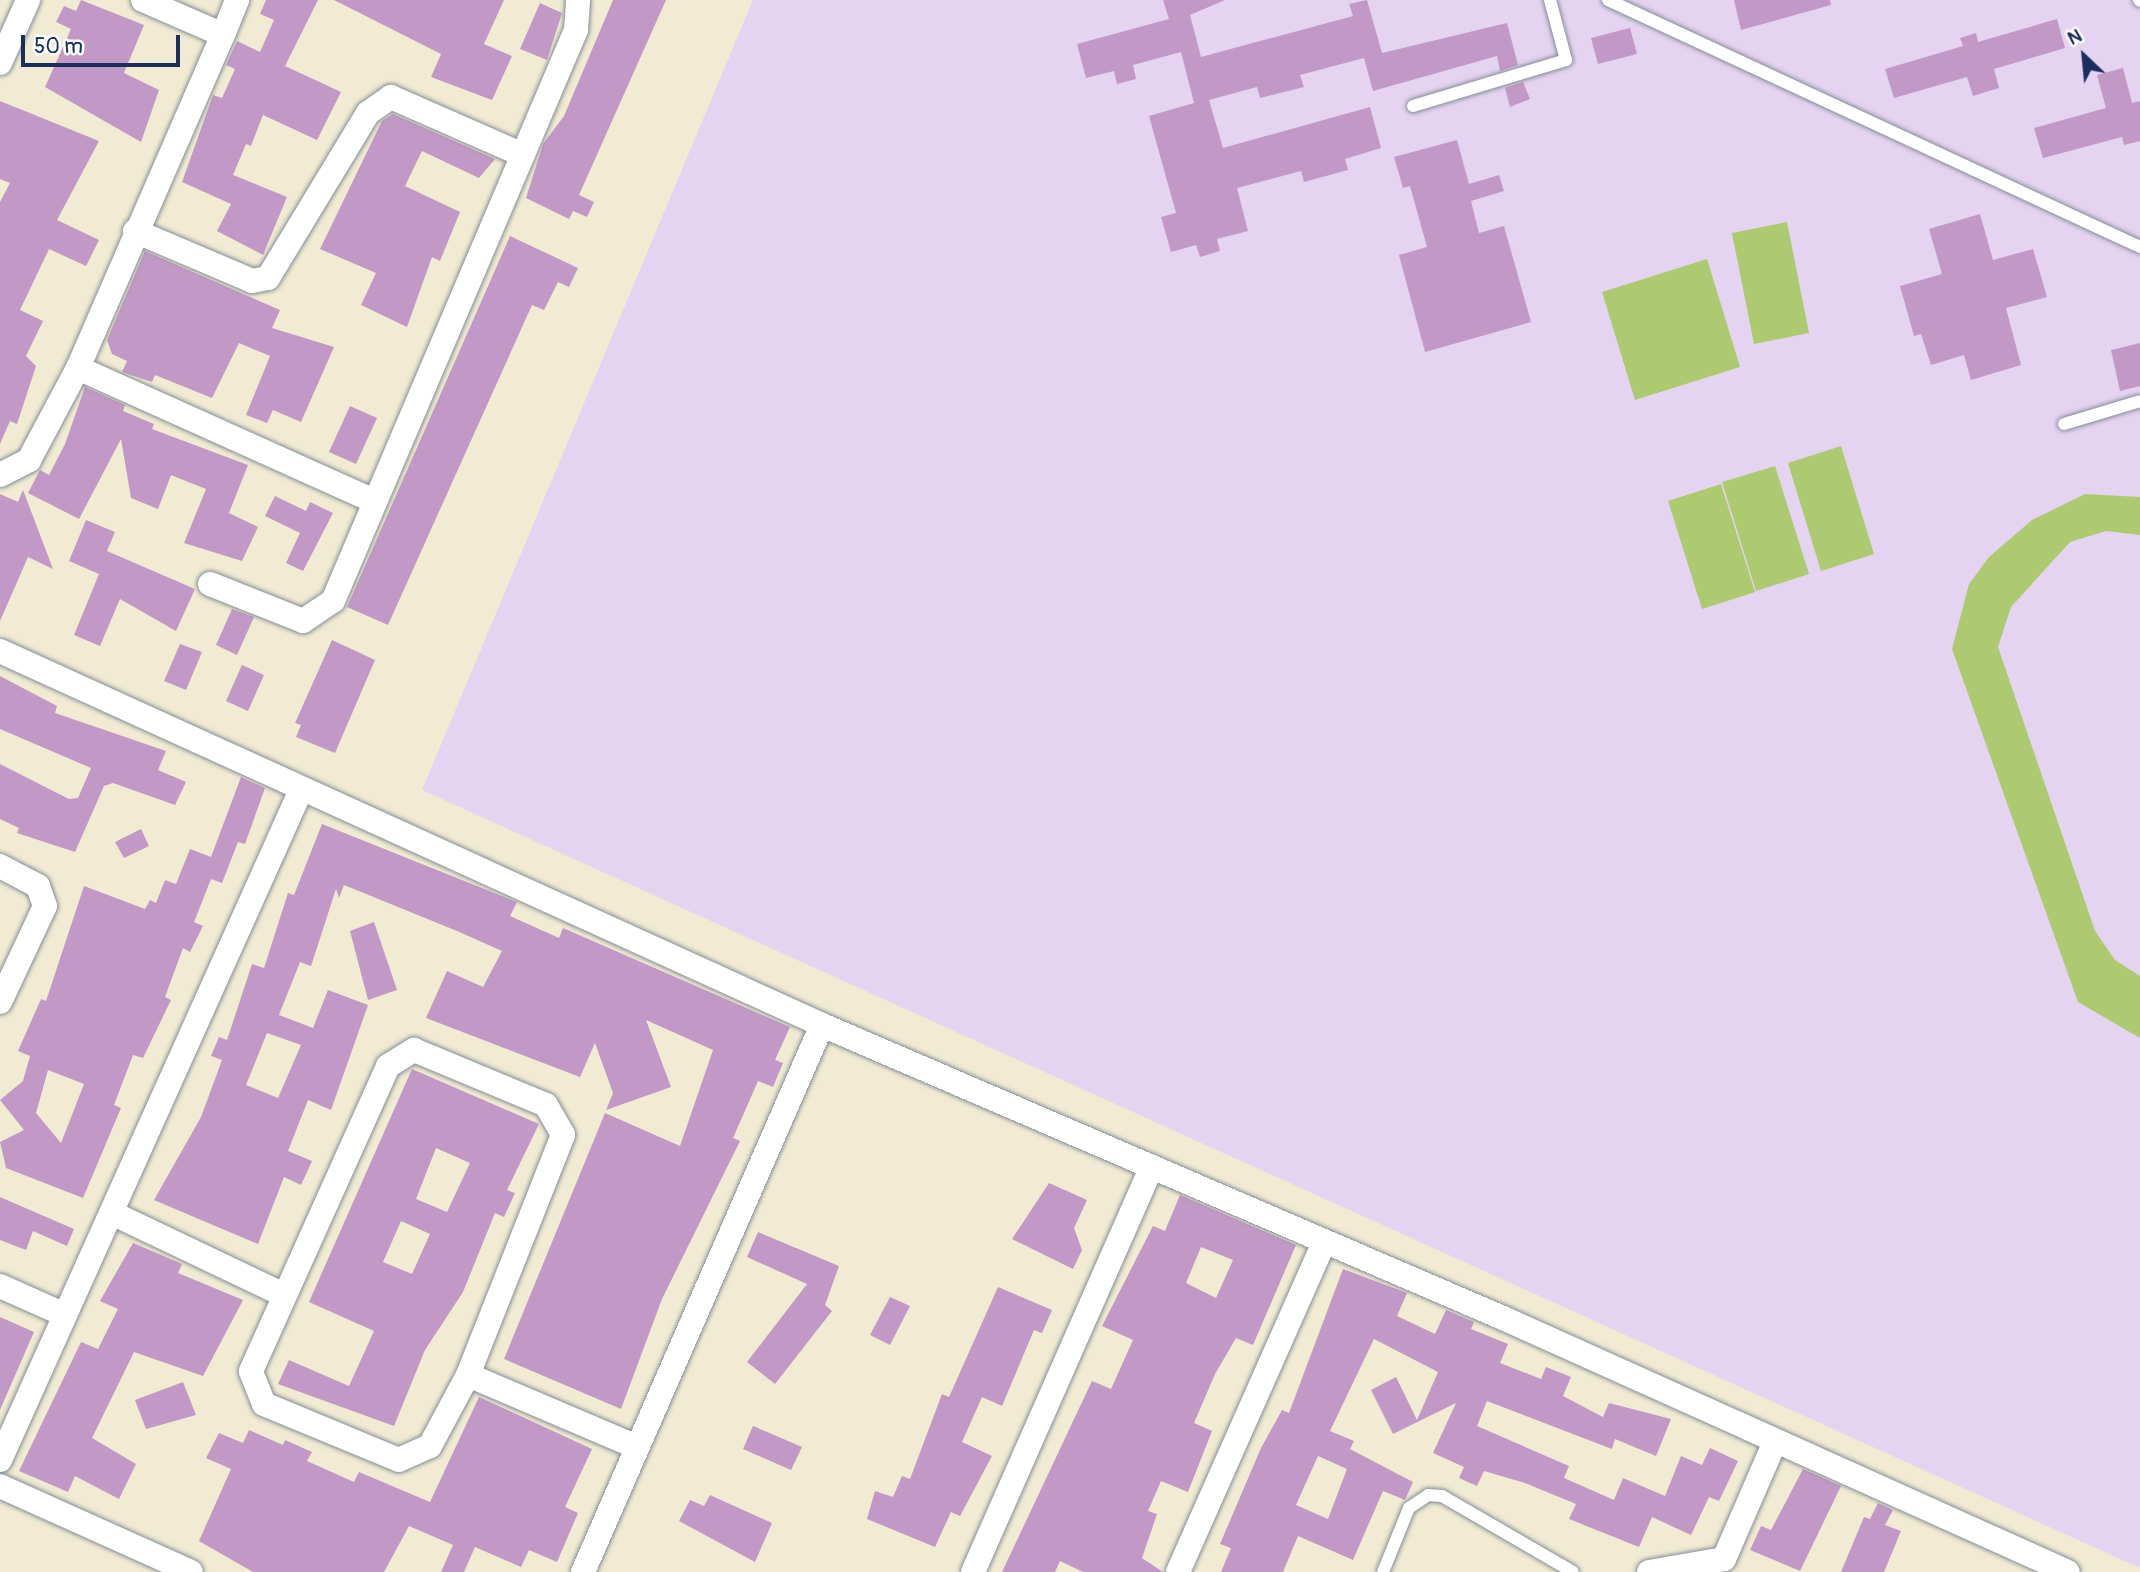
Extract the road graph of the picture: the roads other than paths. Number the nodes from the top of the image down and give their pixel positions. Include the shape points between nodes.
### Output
1 (28, 0) edge
2 (143, 0) edge
3 (237, 0) edge
4 (578, 0) edge
5 (1550, 0) edge
6 (1608, 0) edge
7 (223, 35) junction
8 (0, 62) edge
9 (1413, 106) dead end
10 (523, 155) junction
11 (135, 230) junction
12 (2140, 247) edge
13 (78, 368) junction
14 (2140, 401) edge
15 (2064, 424) dead end
16 (0, 475) edge
17 (372, 500) junction
18 (210, 584) dead end
19 (0, 651) edge
20 (301, 790) junction
21 (0, 866) edge
22 (0, 1002) edge
23 (822, 1025) junction
24 (1152, 1167) junction
25 (112, 1213) junction
26 (1324, 1245) junction
27 (0, 1286) edge
28 (284, 1295) junction
29 (65, 1315) junction
30 (468, 1375) junction
31 (1774, 1444) junction
32 (637, 1447) junction
33 (0, 1460) edge
34 (0, 1486) edge
35 (191, 1572) edge
36 (583, 1572) edge
37 (973, 1572) edge
38 (1178, 1572) edge
39 (1383, 1572) edge
40 (1573, 1572) edge
41 (1649, 1572) edge
42 (2068, 1572) edge

1 - 8 street
2 - 7 street
3 - 7 street
4 - 10 street via 576,30
5 - 9 lane via 1566,60
6 - 12 lane
7 - 11 street
10 - 11 street via 391,97 368,113 268,278 251,281
10 - 17 street
11 - 13 street
13 - 16 street via 30,460
13 - 17 street
14 - 15 lane
17 - 18 street via 334,601 312,621
19 - 20 street
20 - 23 street
20 - 25 street
21 - 22 street via 38,886 45,906
23 - 24 street
23 - 32 street
24 - 26 street
24 - 37 street
25 - 28 street
25 - 29 street
26 - 31 street via 1503,1318
26 - 38 street
27 - 29 street
28 - 30 street via 251,1371 264,1404 411,1459 430,1446
28 - 30 street via 388,1066 401,1053 430,1054 546,1105 563,1135
29 - 33 street
30 - 32 street
31 - 41 street via 1724,1559
31 - 42 street
32 - 36 street
34 - 35 street
39 - 40 lane via 1409,1508 1428,1495 1442,1496

